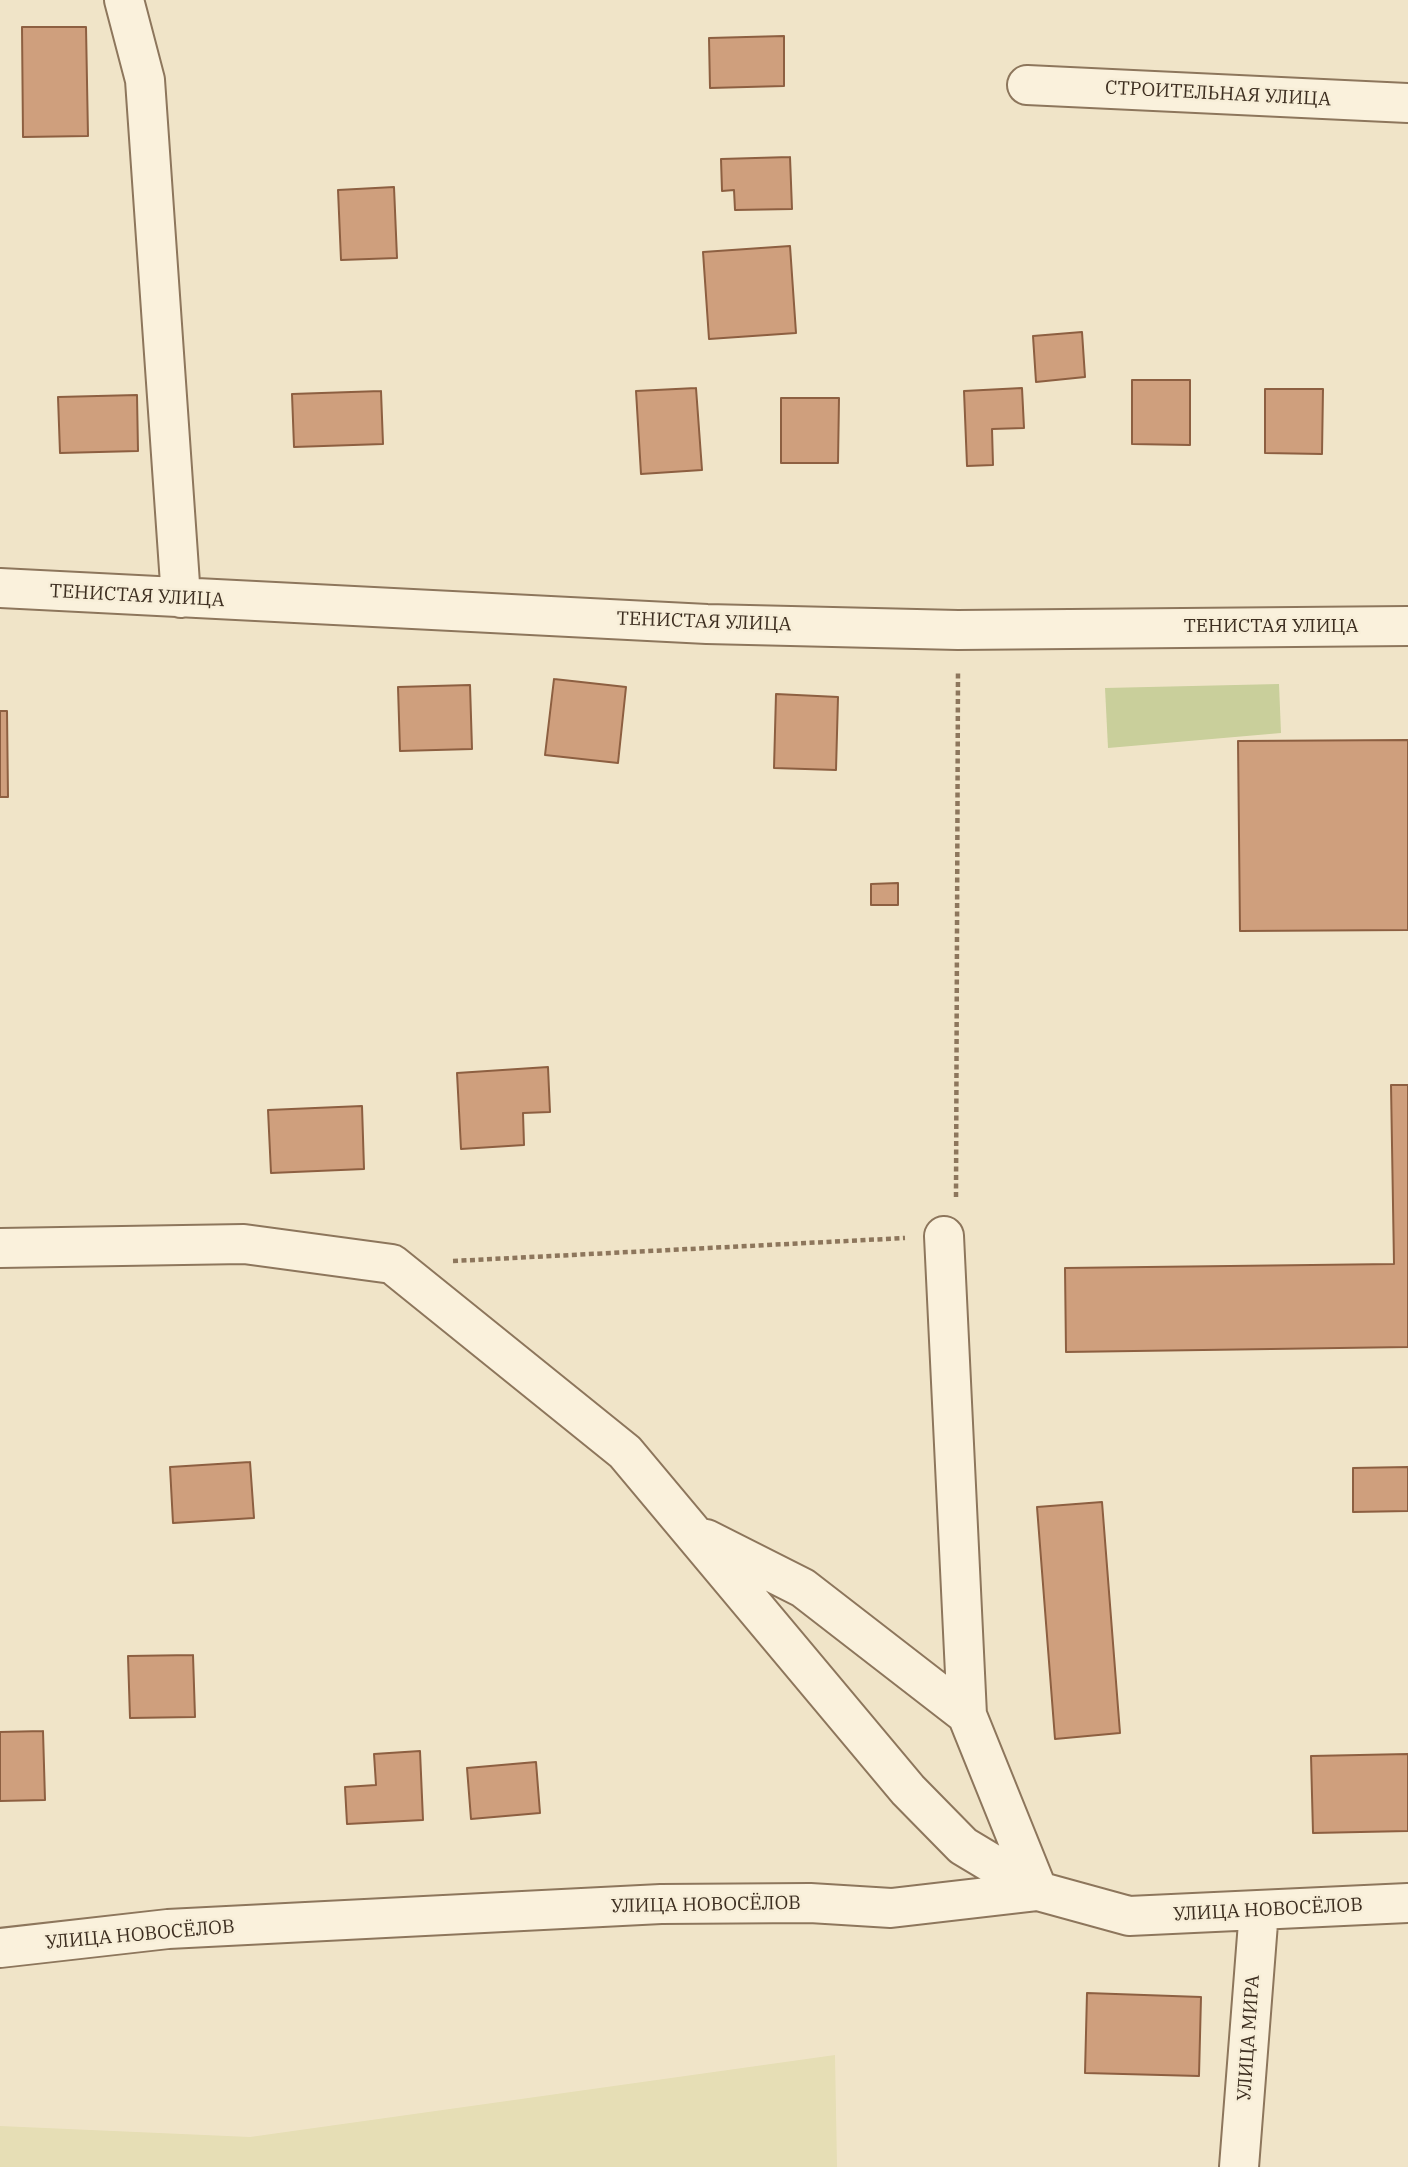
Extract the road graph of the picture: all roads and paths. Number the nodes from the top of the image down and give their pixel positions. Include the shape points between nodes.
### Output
1 (124, 0) edge
2 (1027, 85) dead end
3 (1408, 103) edge
4 (0, 588) edge
5 (181, 598) junction
6 (1408, 626) edge
7 (958, 630) junction
8 (944, 1236) junction
9 (0, 1248) edge
10 (392, 1264) junction
11 (691, 1532) junction
12 (967, 1715) junction
13 (1038, 1891) junction
14 (1408, 1903) edge
15 (1259, 1910) junction
16 (0, 1948) edge
17 (1239, 2167) edge

1 - 5 street via 145,80
2 - 3 street, СТРОИТЕЛЬНАЯ УЛИЦА
4 - 5 street, ТЕНИСТАЯ УЛИЦА
5 - 7 street, ТЕНИСТАЯ УЛИЦА via 707,624
6 - 7 street, ТЕНИСТАЯ УЛИЦА
7 - 8 path via 956,1196
8 - 10 path
8 - 12 street
9 - 10 street via 244,1244
10 - 11 street via 625,1452
11 - 12 street via 803,1588
11 - 13 street via 908,1790 962,1846
12 - 13 street
13 - 15 street, УЛИЦА НОВОСЁЛОВ via 1129,1916
13 - 16 street, УЛИЦА НОВОСЁЛОВ via 891,1908 810,1903 661,1904 168,1929
14 - 15 street, УЛИЦА НОВОСЁЛОВ
15 - 17 street, УЛИЦА МИРА

